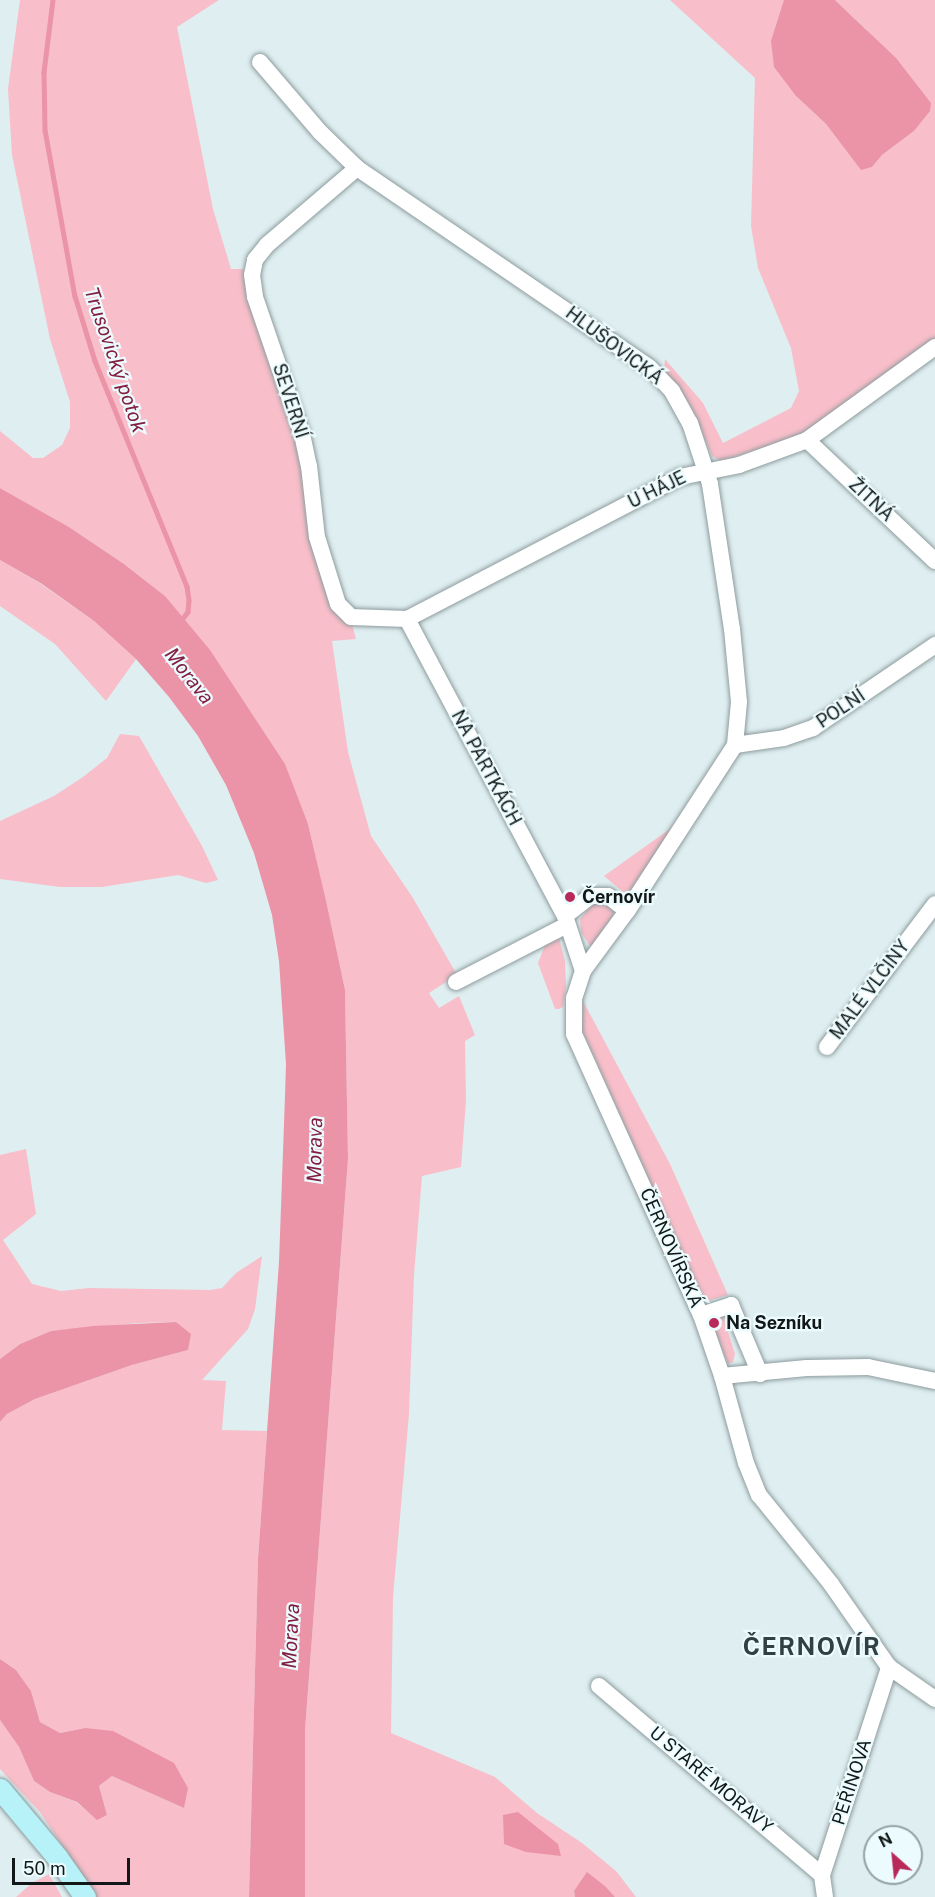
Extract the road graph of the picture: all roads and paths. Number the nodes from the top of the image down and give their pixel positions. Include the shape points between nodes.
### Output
1 (260, 62) dead end
2 (357, 168) junction
3 (935, 347) edge
4 (807, 440) junction
5 (707, 470) junction
6 (935, 561) edge
7 (407, 619) junction
8 (935, 645) edge
9 (735, 745) junction
10 (935, 904) edge
11 (627, 911) junction
12 (566, 921) junction
13 (583, 971) junction
14 (456, 982) dead end
15 (827, 1047) dead end
16 (701, 1315) junction
17 (760, 1374) junction
18 (722, 1376) junction
19 (935, 1381) edge
20 (889, 1667) junction
21 (599, 1686) dead end
22 (935, 1699) edge
23 (0, 1789) edge
24 (822, 1875) junction
25 (85, 1897) edge
26 (825, 1897) edge

1 - 2 street, HLUŠOVICKÁ
2 - 5 street, HLUŠOVICKÁ via 649,367 666,383 685,412
2 - 7 street, SEVERNÍ via 267,245 255,260 252,275 255,297 302,434 317,537 338,604 351,617
3 - 4 street, U HÁJE
4 - 5 street, U HÁJE via 739,465
4 - 6 street, ŽITNÁ
5 - 7 street, U HÁJE via 668,483
5 - 9 street, HLUŠOVICKÁ via 738,675
7 - 12 street, NA PARTKÁCH
8 - 9 street, POLNÍ via 813,728 784,738
9 - 11 street
10 - 15 street, MALÉ VLČINY
11 - 12 street via 608,897 591,896
11 - 13 street
12 - 13 street, NA PARTKÁCH
12 - 14 street
13 - 16 street, ČERNOVÍRSKÁ via 574,998 574,1034
16 - 17 street via 731,1305
16 - 18 street, ČERNOVÍRSKÁ
17 - 18 street
17 - 19 street via 868,1367
18 - 20 street, ČERNOVÍRSKÁ via 759,1495 831,1584
20 - 22 street
20 - 24 street, PEŘINOVA
21 - 24 street, U STARÉ MORAVY
23 - 25 main road
24 - 26 street, PEŘINOVA

